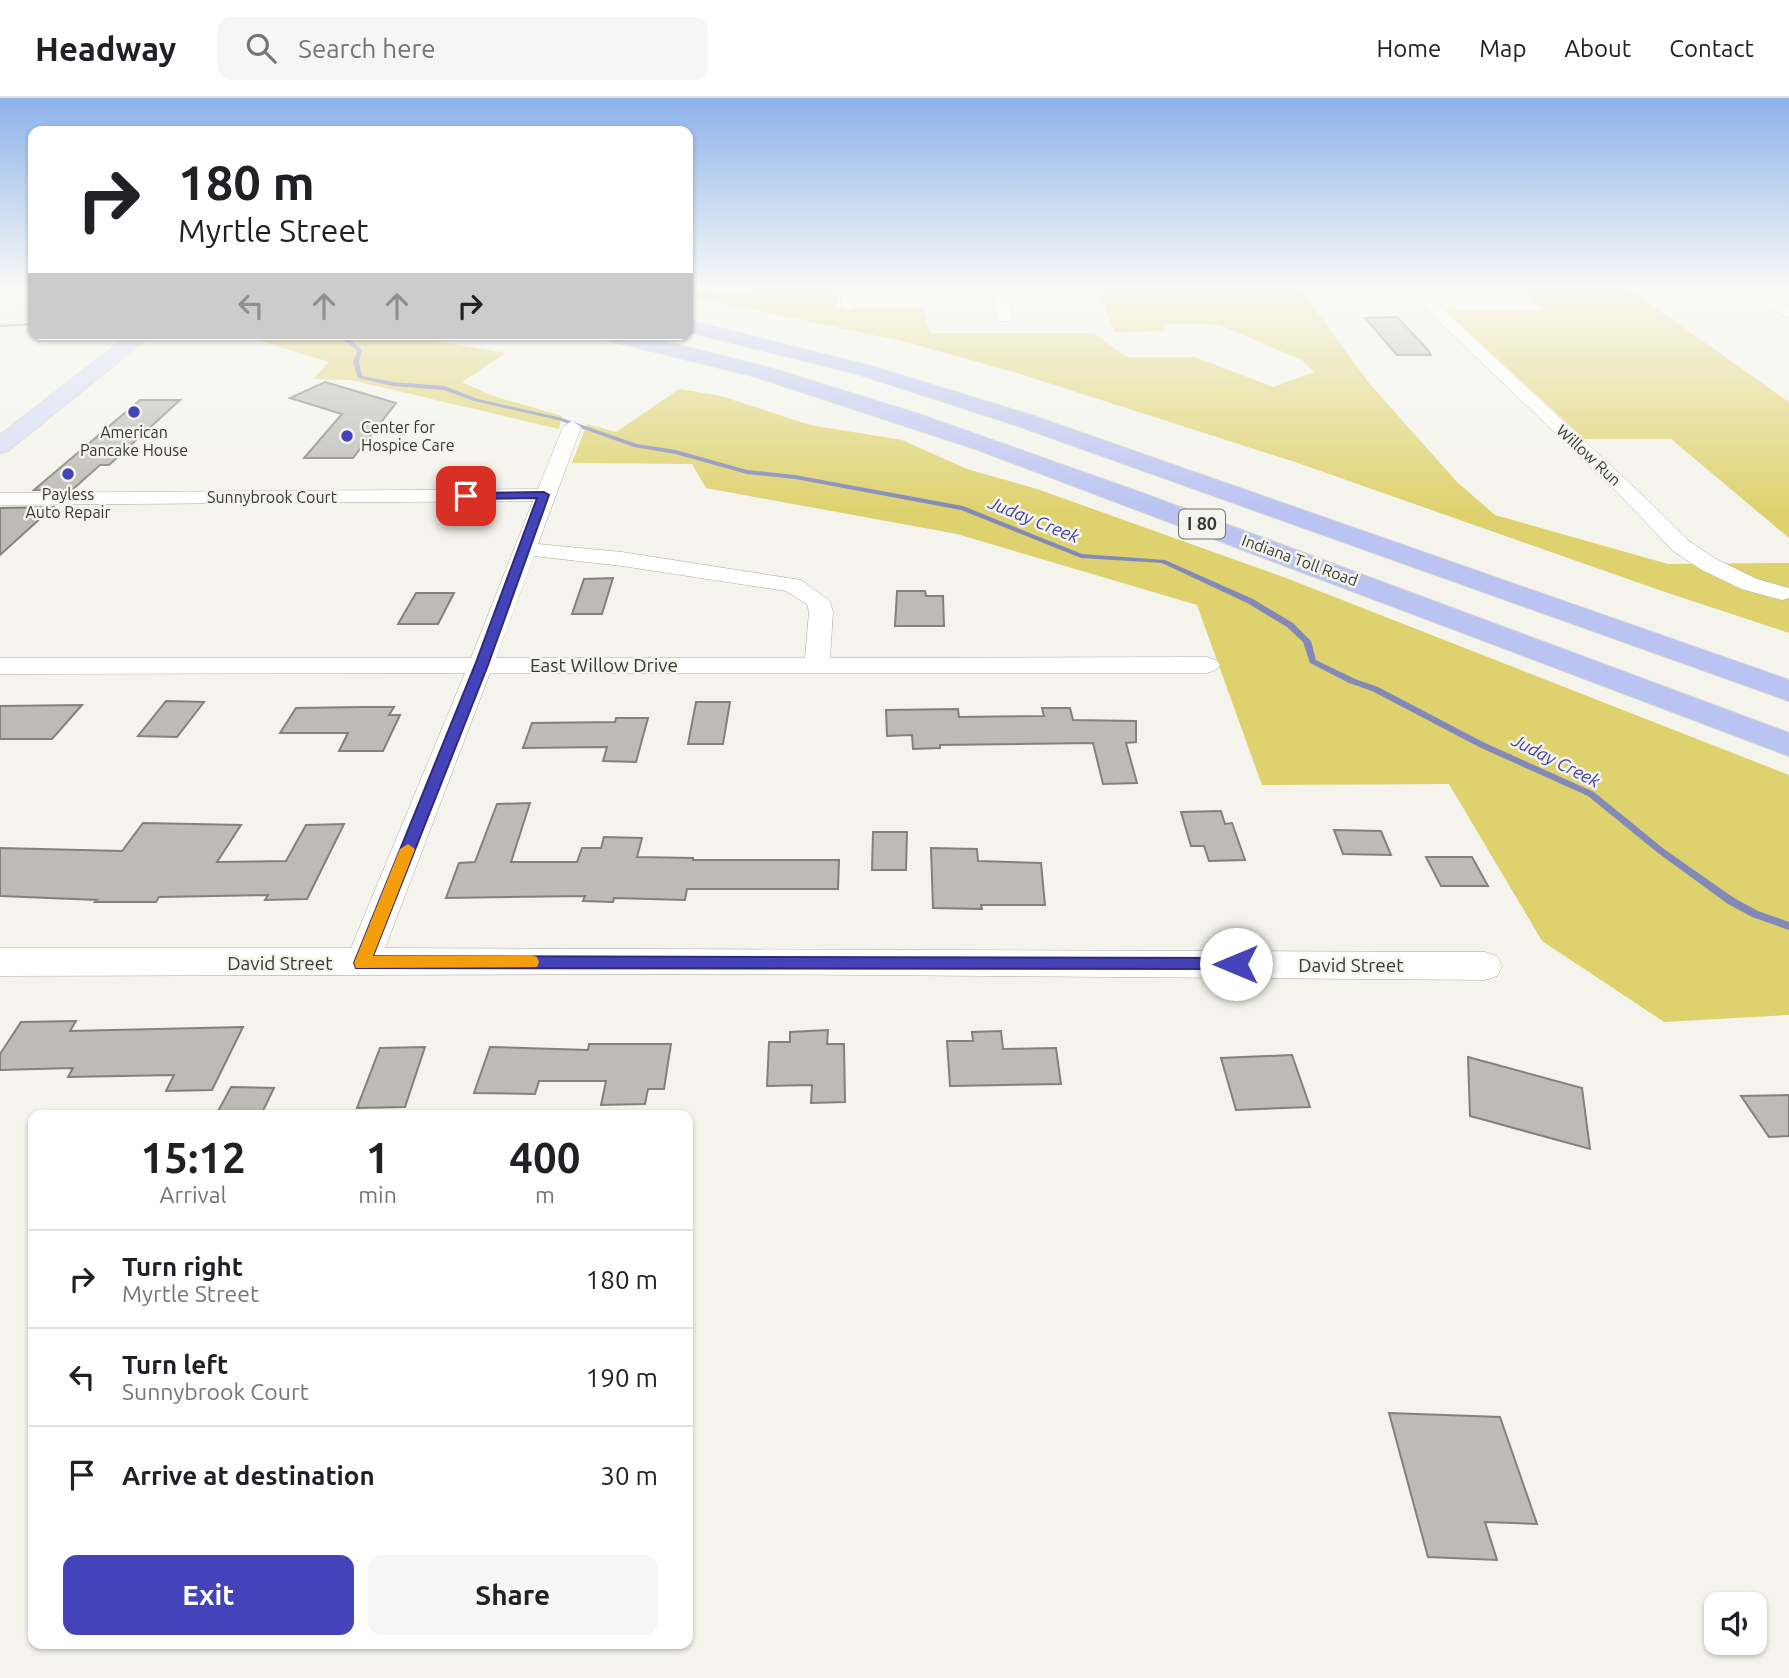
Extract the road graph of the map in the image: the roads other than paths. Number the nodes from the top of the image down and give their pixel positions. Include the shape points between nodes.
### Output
1 (106, 363) edge
2 (727, 363) edge
3 (834, 363) edge
4 (1490, 363) edge
5 (572, 427) dead end
6 (0, 446) edge
7 (544, 495) junction
8 (0, 499) edge
9 (526, 549) junction
10 (1782, 593) dead end
11 (481, 665) junction
12 (817, 665) junction
13 (1207, 665) dead end
14 (0, 666) edge
15 (1789, 691) edge
16 (1789, 745) edge
17 (0, 962) edge
18 (362, 963) junction
19 (1485, 966) dead end

1 - 6 main road
2 - 16 highway, Indiana Toll Road / I 80 via 940,428
3 - 15 highway, I 80 via 1023,420
4 - 10 street, Willow Run via 1681,546 1749,584
5 - 7 street
7 - 8 street, Sunnybrook Court
7 - 9 street
9 - 11 street
9 - 12 street via 793,585 818,601
11 - 12 street, East Willow Drive
11 - 14 street, East Willow Drive
11 - 18 street
12 - 13 street, East Willow Drive
17 - 18 street, David Street
18 - 19 street, David Street

